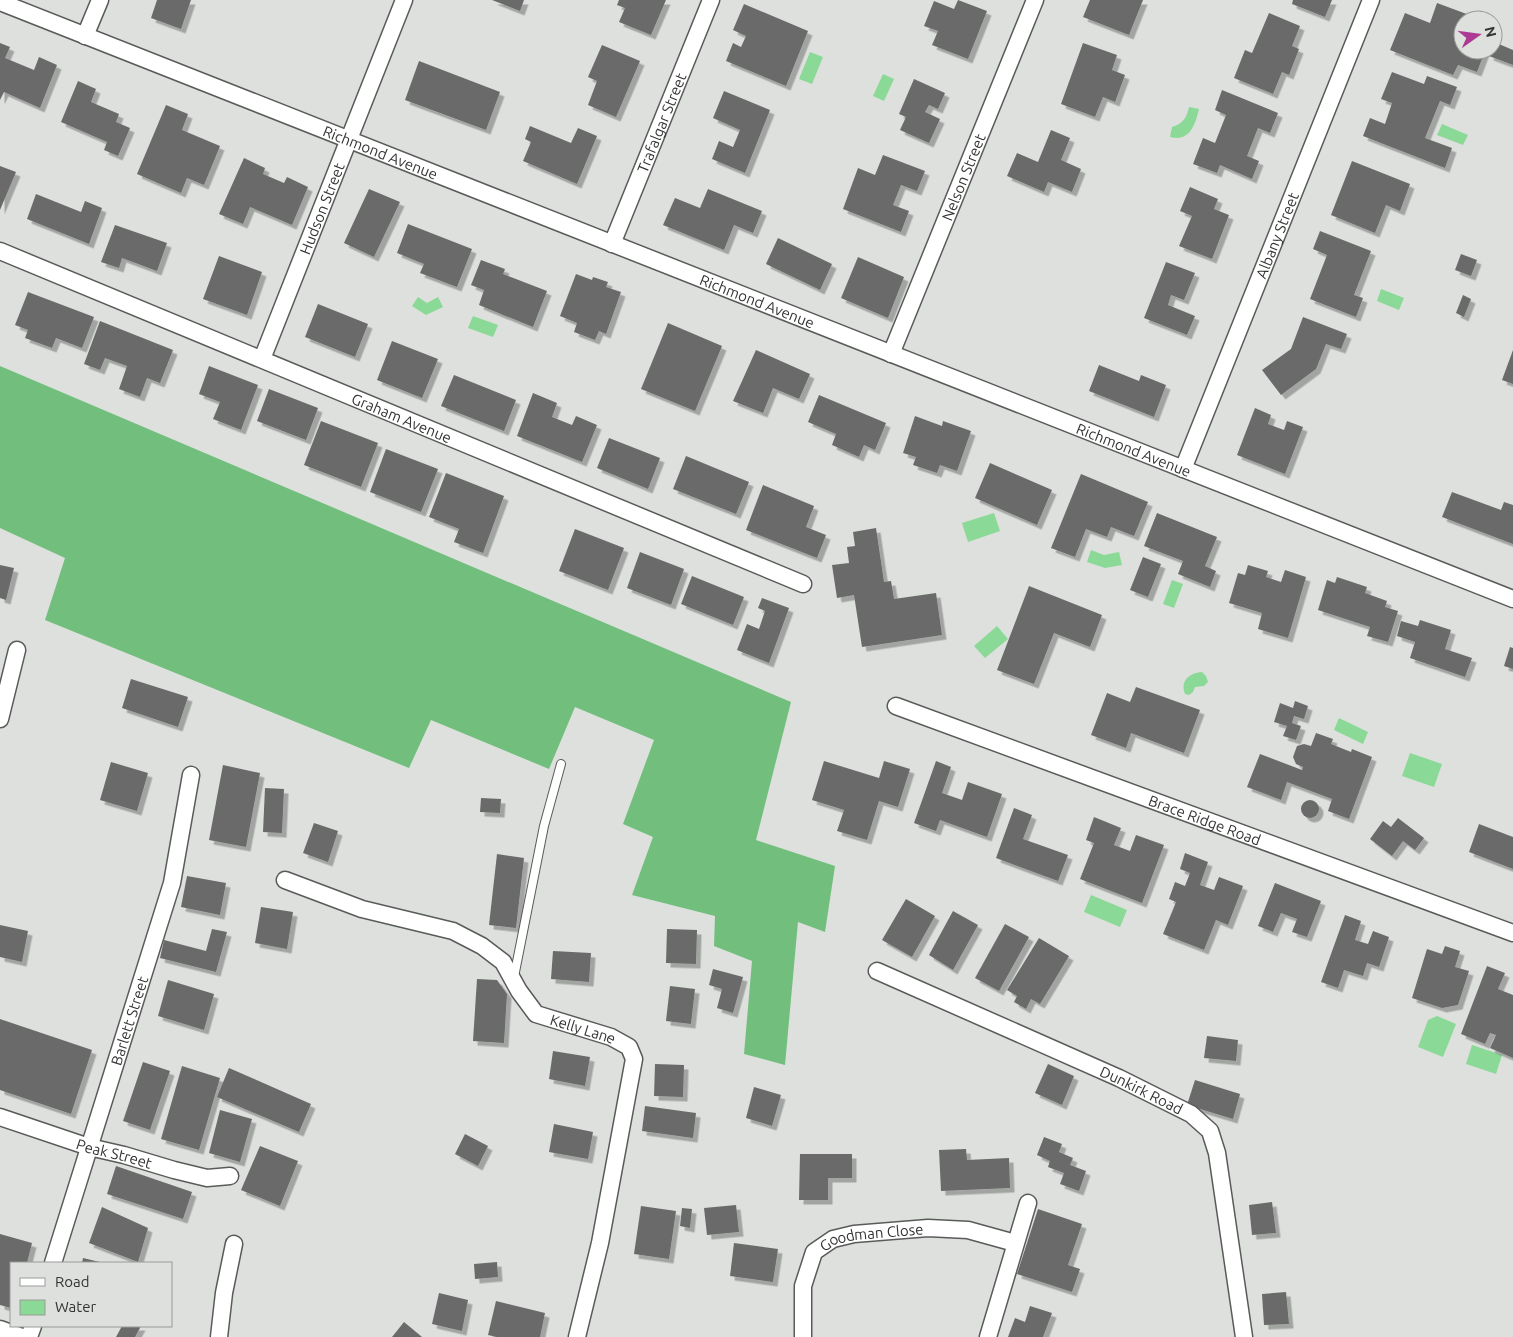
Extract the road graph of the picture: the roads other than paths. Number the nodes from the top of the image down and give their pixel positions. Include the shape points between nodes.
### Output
1 (100, 0) edge
2 (404, 0) edge
3 (711, 0) edge
4 (1035, 0) edge
5 (1371, 0) edge
6 (0, 2) edge
7 (85, 36) junction
8 (349, 140) junction
9 (612, 244) junction
10 (0, 250) edge
11 (891, 354) junction
12 (262, 360) junction
13 (1183, 469) junction
14 (803, 584) dead end
15 (1513, 599) edge
16 (17, 650) dead end
17 (896, 706) dead end
18 (0, 719) edge
19 (561, 764) dead end
20 (191, 775) dead end
21 (284, 880) dead end
22 (1513, 933) edge
23 (877, 971) dead end
24 (514, 981) junction
25 (0, 1117) edge
26 (89, 1147) junction
27 (230, 1176) dead end
28 (1028, 1203) dead end
29 (1015, 1243) junction
30 (234, 1244) dead end
31 (52, 1262) edge
32 (0, 1330) edge
33 (22, 1337) edge
34 (219, 1337) edge
35 (578, 1337) edge
36 (803, 1337) edge
37 (988, 1337) edge
38 (1244, 1337) edge

1 - 7 street
2 - 8 street, Hudson Street
3 - 9 street, Trafalgar Street
4 - 11 street, Nelson Street
5 - 13 street, Albany Street
6 - 7 street, Richmond Avenue
7 - 8 street, Richmond Avenue
8 - 9 street, Richmond Avenue
8 - 12 street, Hudson Street
9 - 11 street, Richmond Avenue
10 - 12 street, Graham Avenue
11 - 13 street, Richmond Avenue
12 - 14 street, Graham Avenue
13 - 15 street, Richmond Avenue
16 - 18 street
17 - 22 street, Brace Ridge Road
19 - 24 lane via 544,826
20 - 26 street, Barlett Street via 172,883
21 - 24 street, Kelly Lane via 362,909 453,931 482,946 503,962
23 - 38 street, Dunkirk Road via 1119,1078 1190,1114 1210,1131 1217,1153
24 - 35 street, Kelly Lane via 536,1014 611,1037 629,1047 634,1059 600,1243
25 - 26 street, Peak Street
26 - 27 street, Peak Street via 208,1178
26 - 31 street, Barlett Street
28 - 29 street
29 - 36 street, Goodman Close via 968,1230 928,1228 833,1238 814,1252 803,1286
29 - 37 street
30 - 34 street
32 - 33 street

